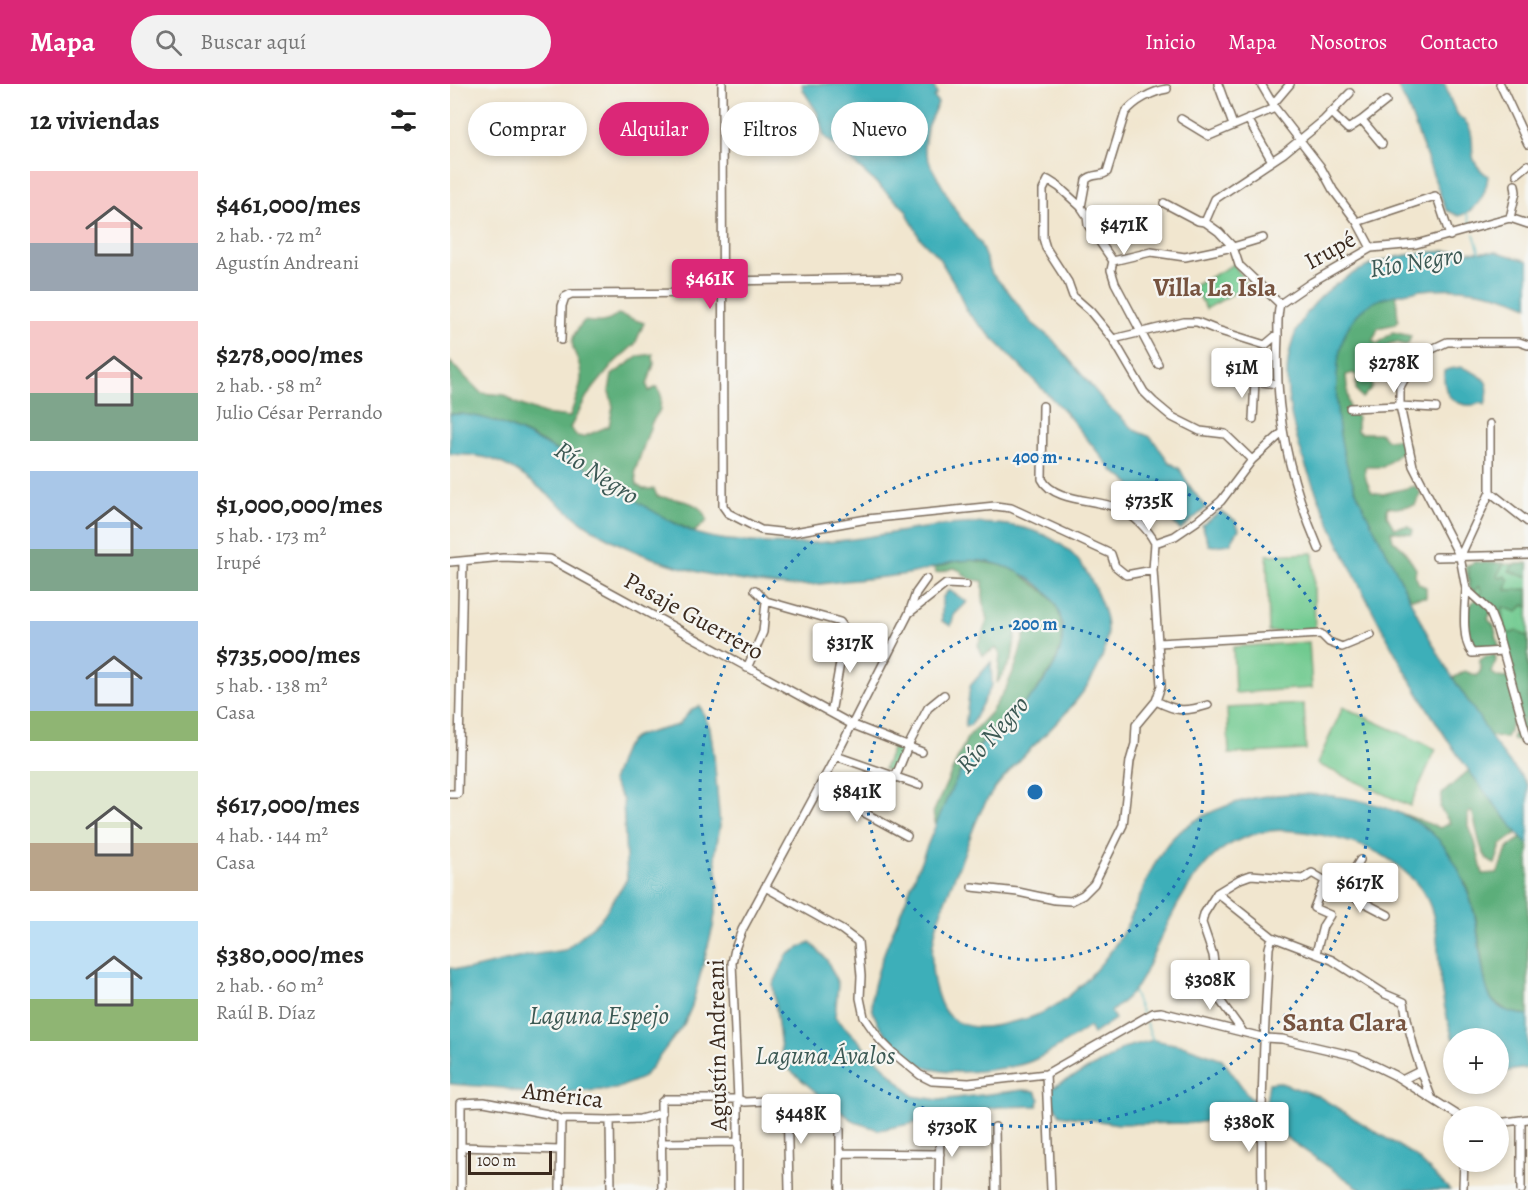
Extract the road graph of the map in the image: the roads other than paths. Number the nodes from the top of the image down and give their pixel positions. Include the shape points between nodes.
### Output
1 (722, 84) edge
2 (1151, 84) edge
3 (1218, 84) edge
4 (1261, 84) edge
5 (1290, 84) edge
6 (1500, 84) edge
7 (1167, 89) dead end
8 (1152, 93) junction
9 (1350, 93) dead end
10 (1386, 101) dead end
11 (1274, 106) junction
12 (1330, 112) junction
13 (1181, 119) dead end
14 (1248, 119) junction
15 (1362, 120) junction
16 (1233, 125) junction
17 (1299, 138) junction
18 (1382, 144) dead end
19 (1528, 144) edge
20 (1272, 161) junction
21 (1528, 165) edge
22 (1517, 174) dead end
23 (1515, 185) dead end
24 (1164, 203) dead end
25 (1080, 207) junction
26 (1510, 218) junction
27 (1205, 222) junction
28 (1357, 222) junction
29 (1528, 224) edge
30 (1450, 236) junction
31 (1263, 238) dead end
32 (1233, 247) junction
33 (1371, 248) junction
34 (1113, 261) junction
35 (898, 278) dead end
36 (722, 281) junction
37 (722, 293) junction
38 (1280, 304) junction
39 (1142, 333) junction
40 (1278, 334) junction
41 (1113, 339) junction
42 (561, 340) dead end
43 (1528, 345) edge
44 (1158, 364) dead end
45 (1238, 380) dead end
46 (1255, 381) junction
47 (1278, 384) junction
48 (1043, 406) dead end
49 (1400, 406) junction
50 (1350, 408) dead end
51 (1436, 408) dead end
52 (1253, 418) dead end
53 (1490, 424) dead end
54 (1282, 433) junction
55 (1252, 460) junction
56 (1490, 492) junction
57 (1528, 522) edge
58 (1155, 543) junction
59 (1319, 549) dead end
60 (1528, 555) edge
61 (1436, 557) dead end
62 (1460, 557) junction
63 (450, 562) edge
64 (463, 562) junction
65 (1153, 570) junction
66 (926, 579) dead end
67 (966, 585) dead end
68 (1466, 589) junction
69 (755, 590) dead end
70 (766, 601) junction
71 (909, 613) junction
72 (1371, 635) dead end
73 (1158, 643) junction
74 (1503, 651) junction
75 (747, 668) junction
76 (944, 695) dead end
77 (1156, 701) junction
78 (1208, 705) dead end
79 (831, 713) junction
80 (851, 724) junction
81 (1528, 740) edge
82 (908, 746) junction
83 (922, 752) dead end
84 (836, 756) junction
85 (895, 778) junction
86 (919, 785) dead end
87 (819, 788) junction
88 (454, 794) edge
89 (908, 836) dead end
90 (1360, 860) dead end
91 (1324, 881) junction
92 (765, 887) junction
93 (972, 887) dead end
94 (1344, 892) junction
95 (1217, 893) junction
96 (1388, 915) dead end
97 (1272, 937) junction
98 (1316, 953) junction
99 (1243, 1032) junction
100 (1266, 1038) junction
101 (1420, 1071) junction
102 (1046, 1074) junction
103 (1402, 1080) junction
104 (738, 1099) junction
105 (1432, 1099) junction
106 (1443, 1106) edge
107 (662, 1113) junction
108 (561, 1119) junction
109 (610, 1120) junction
110 (1525, 1120) edge
111 (1509, 1122) edge
112 (940, 1126) dead end
113 (995, 1127) dead end
114 (840, 1130) dead end
115 (738, 1142) junction
116 (661, 1143) junction
117 (461, 1147) junction
118 (560, 1150) junction
119 (840, 1153) junction
120 (940, 1154) junction
121 (1464, 1172) edge
122 (1463, 1188) dead end
123 (461, 1190) edge
124 (560, 1190) edge
125 (611, 1190) edge
126 (662, 1190) edge
127 (738, 1190) edge
128 (789, 1190) edge
129 (840, 1190) edge
130 (939, 1190) edge
131 (996, 1190) edge
132 (1051, 1190) edge
133 (1262, 1190) edge
134 (1521, 1190) edge

1 - 36 street
2 - 8 street
3 - 16 street
4 - 11 street
5 - 11 street
6 - 19 street
7 - 8 street
8 - 25 street via 1130,105 1107,172 1086,180
9 - 12 street
10 - 15 street
11 - 14 street
11 - 17 street
12 - 15 street via 1348,129
12 - 17 street
13 - 16 street via 1209,136
14 - 16 street
14 - 20 street
15 - 18 street
17 - 20 street
17 - 28 street
20 - 27 street via 1215,199
21 - 22 street
23 - 26 street
24 - 27 street
25 - 34 street
25 - 41 street via 1048,180 1043,190 1043,238 1073,296
26 - 29 street
26 - 30 street, Irupé
27 - 32 street
28 - 30 street via 1435,196
28 - 33 street
30 - 33 street, Irupé
31 - 32 street
32 - 34 street via 1185,257 1151,252
32 - 38 street via 1239,265
33 - 38 street, Irupé
34 - 39 street via 1115,283
35 - 36 street
36 - 37 street
37 - 42 street via 571,294 562,306
37 - 65 street via 723,506 728,513 761,531 789,533 867,519 995,506 1011,508 1111,554 1115,566 1125,575
38 - 40 street
39 - 40 street via 1197,322 1265,345
39 - 41 street
39 - 44 street
40 - 47 street
41 - 55 street via 1154,402 1200,431 1225,434
43 - 49 street via 1447,342 1430,350 1411,367 1400,387
45 - 46 street
46 - 47 street
46 - 52 street
47 - 54 street
48 - 58 street via 1042,479 1046,486 1061,494 1119,508 1141,524
49 - 50 street
49 - 51 street
49 - 62 street via 1413,466
53 - 56 street
54 - 55 street
54 - 59 street via 1304,514
55 - 58 street via 1221,501 1175,536
56 - 57 street
56 - 62 street
58 - 65 street
60 - 62 street
61 - 62 street
62 - 68 street
63 - 64 street
64 - 75 street, Pasaje Guerrero via 503,557 550,559
64 - 88 street
65 - 73 street
66 - 71 street
67 - 71 street, Agustín Andreani via 946,584
68 - 74 street via 1489,610
68 - 74 street via 1467,647 1472,653
69 - 70 street
70 - 75 street via 763,632
70 - 79 street via 840,622 846,630
71 - 80 street, Agustín Andreani
72 - 73 street via 1341,647 1321,634
73 - 77 street via 1161,686
74 - 81 street
75 - 79 street, Pasaje Guerrero
76 - 82 street via 928,708
77 - 78 street via 1180,711
77 - 93 street via 1136,725 1123,825 1094,884 1071,901
79 - 80 street, Pasaje Guerrero
80 - 82 street, Pasaje Guerrero
80 - 84 street, Agustín Andreani
82 - 83 street, Pasaje Guerrero
82 - 85 street
84 - 85 street
84 - 87 street, Agustín Andreani
85 - 86 street
87 - 89 street
87 - 92 street, Agustín Andreani
90 - 94 street
91 - 94 street
91 - 95 street via 1312,873 1303,879 1251,875
91 - 98 street via 1314,908 1330,915
92 - 102 street via 858,942 864,1017 880,1040 920,1075 932,1081 969,1083
92 - 104 street, Agustín Andreani via 742,930 732,963
94 - 96 street
95 - 97 street
95 - 99 street via 1202,923 1213,955 1219,999
97 - 98 street
97 - 100 street
98 - 101 street via 1404,1002
99 - 100 street
99 - 102 street via 1168,1013 1153,1013
100 - 103 street via 1355,1056
100 - 133 street via 1261,1097
101 - 103 street
101 - 105 street
102 - 132 street
103 - 105 street
104 - 107 street via 665,1099
104 - 115 street, Agustín Andreani
104 - 128 street via 787,1100
105 - 106 street
107 - 109 street, América via 640,1119
107 - 116 street
108 - 109 street, América
108 - 117 street, América via 484,1102 461,1103
108 - 118 street
109 - 125 street
110 - 111 street
110 - 134 street
112 - 120 street
113 - 131 street
114 - 119 street
115 - 116 street
115 - 127 street, Agustín Andreani
116 - 126 street
117 - 118 street
117 - 123 street
118 - 124 street
119 - 120 street
119 - 129 street
120 - 130 street
121 - 122 street

